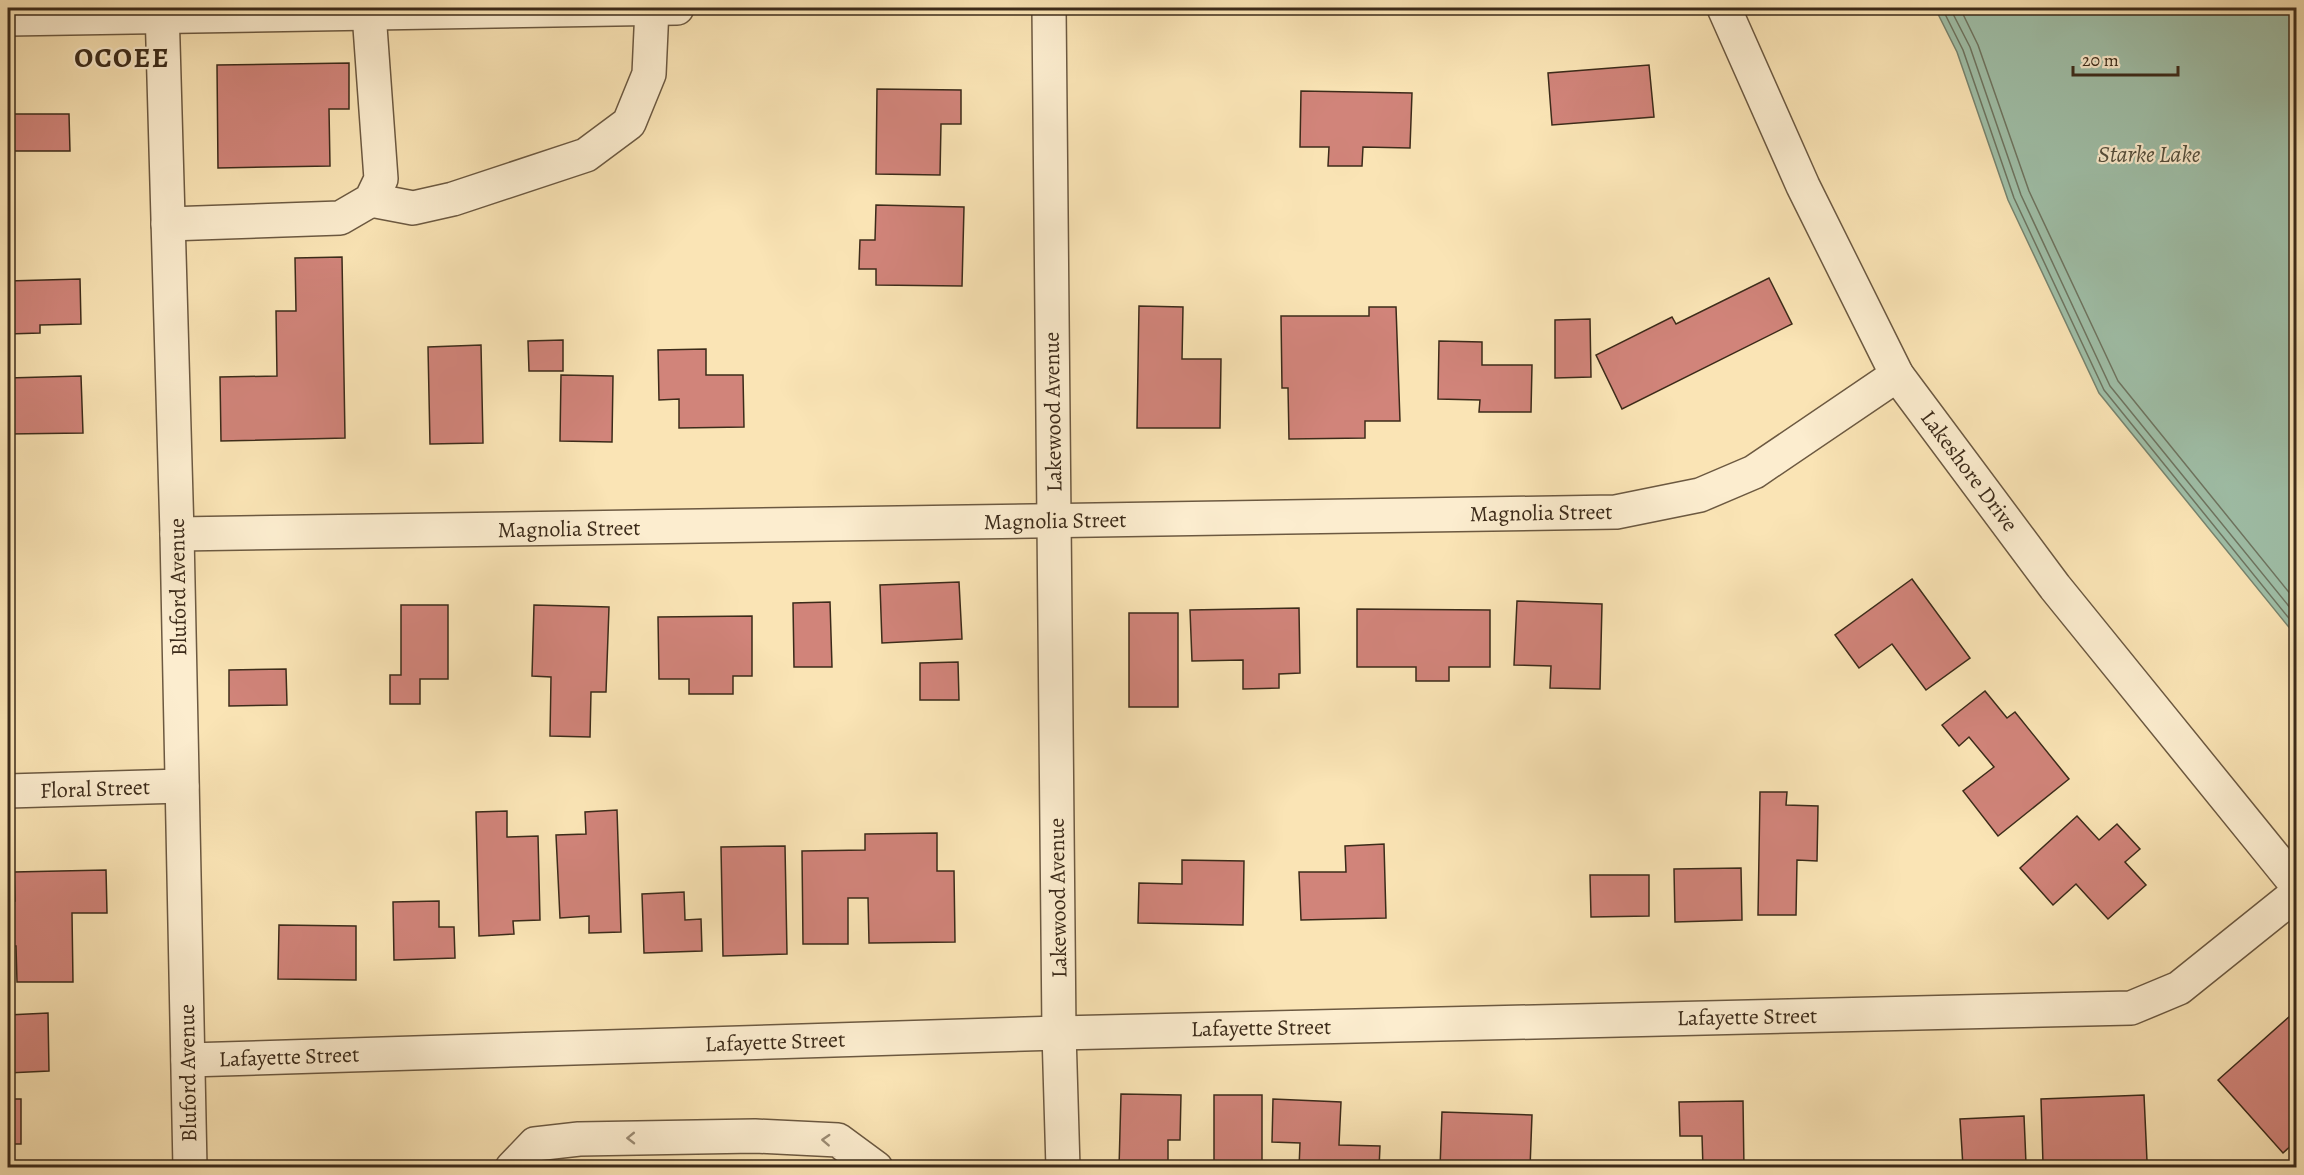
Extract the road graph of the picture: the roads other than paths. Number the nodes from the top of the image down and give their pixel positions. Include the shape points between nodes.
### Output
1 (652, 8) edge
2 (677, 8) edge
3 (1049, 8) edge
4 (1724, 8) edge
5 (162, 11) edge
6 (369, 13) junction
7 (8, 19) edge
8 (371, 200) junction
9 (168, 224) junction
10 (1897, 375) junction
11 (1054, 522) junction
12 (177, 534) junction
13 (182, 786) junction
14 (8, 791) edge
15 (2296, 884) edge
16 (2296, 894) edge
17 (1059, 1033) junction
18 (188, 1060) junction
19 (190, 1167) edge
20 (512, 1167) edge
21 (876, 1167) edge
22 (1063, 1167) edge

1 - 2 street
1 - 6 street
1 - 8 street via 649,74 629,123 586,155 453,199 413,208
3 - 11 street, Lakewood Avenue
4 - 10 street, Lakeshore Drive via 1803,186
5 - 6 street
5 - 7 street
5 - 9 street, Bluford Avenue
6 - 8 street via 381,179
8 - 9 street via 340,218
9 - 12 street, Bluford Avenue
10 - 11 street, Magnolia Street via 1754,472 1700,495 1616,512
10 - 15 street, Lakeshore Drive via 2055,587
11 - 12 street, Magnolia Street
11 - 17 street, Lakewood Avenue
12 - 13 street, Bluford Avenue
13 - 14 street, Floral Street
13 - 18 street, Bluford Avenue
16 - 17 street, Lafayette Street via 2179,988 2131,1008
17 - 18 street, Lafayette Street
17 - 22 street, Lakewood Avenue
18 - 19 street, Bluford Avenue
21 -> 20 street via 838,1140 755,1136 579,1139 535,1144

